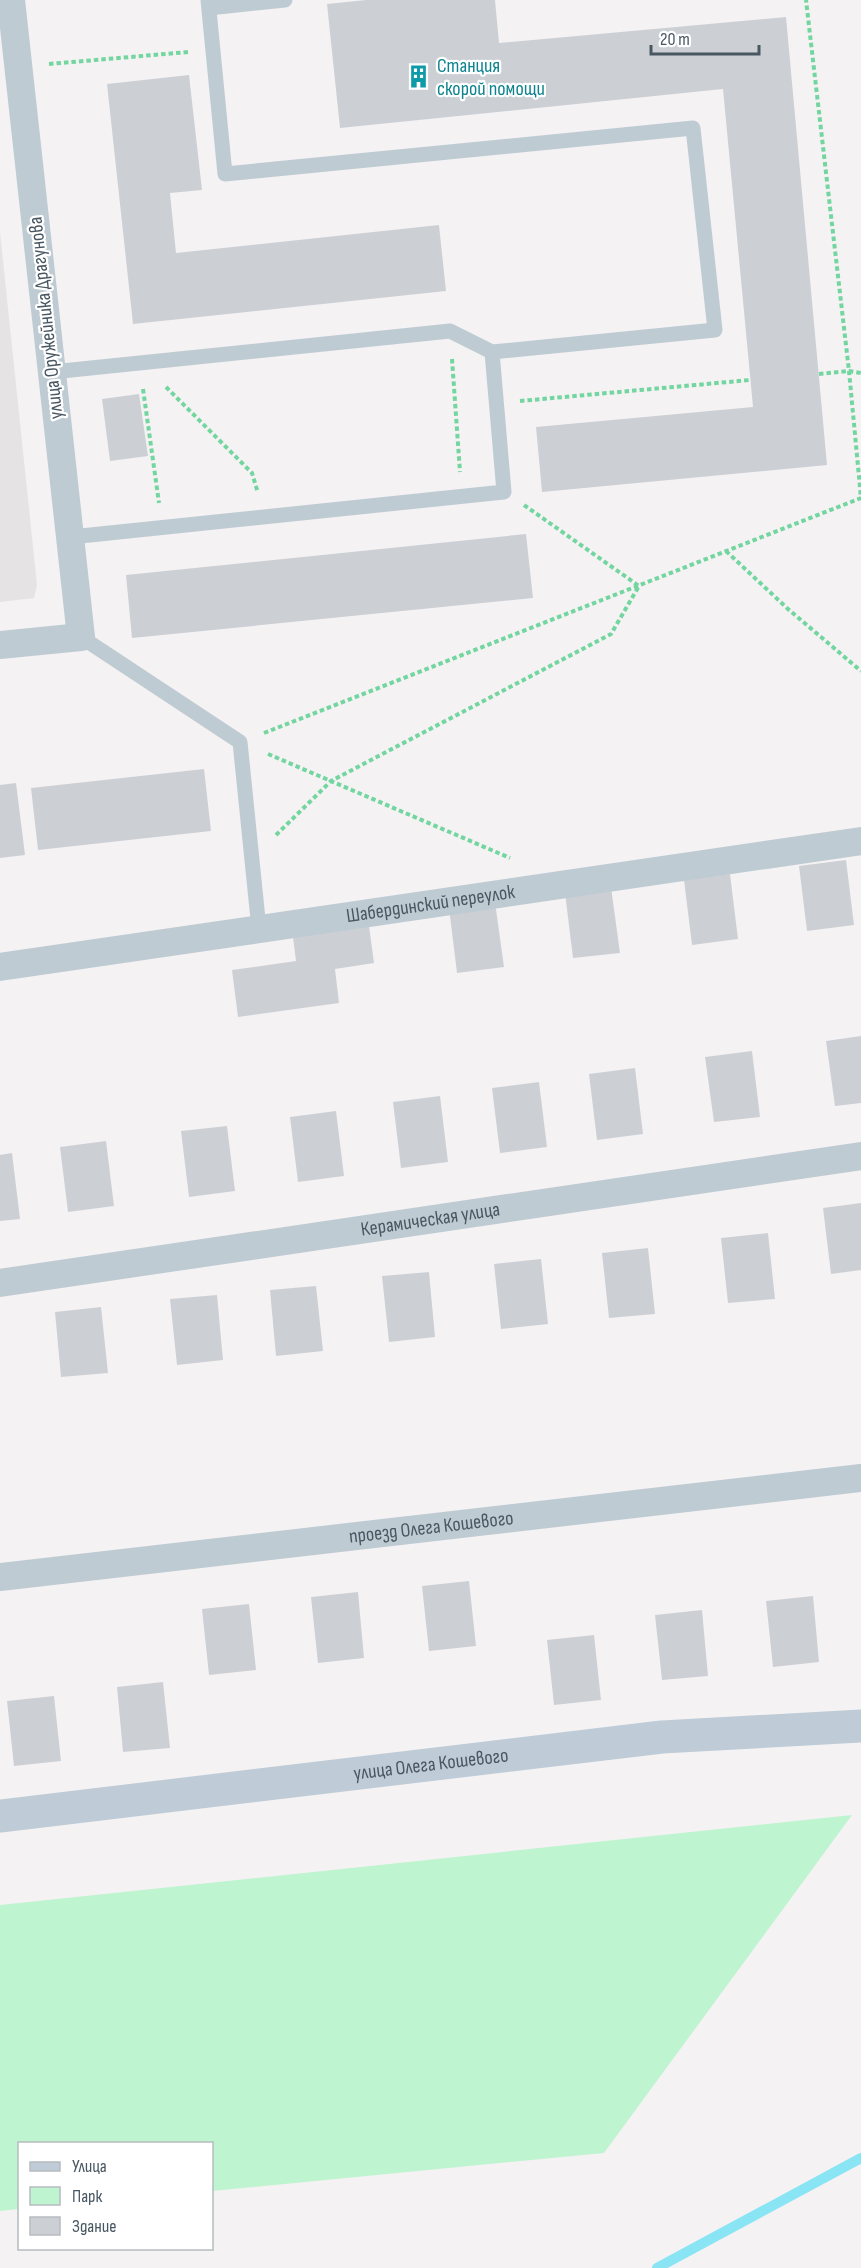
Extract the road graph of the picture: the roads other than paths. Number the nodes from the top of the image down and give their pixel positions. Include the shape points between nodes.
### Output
1 (11, 0) edge
2 (285, 0) edge
3 (208, 4) edge
4 (492, 352) junction
5 (52, 372) junction
6 (71, 537) junction
7 (81, 637) junction
8 (0, 645) edge
9 (861, 841) edge
10 (258, 929) junction
11 (0, 967) edge
12 (861, 1156) edge
13 (0, 1282) edge
14 (861, 1478) edge
15 (0, 1576) edge
16 (861, 1726) edge
17 (0, 1816) edge

1 - 5 street, улица Оружейника Драгунова
2 - 3 lane
3 - 4 lane via 225,174 693,128 715,330
4 - 5 lane via 450,330
4 - 6 lane via 504,492
5 - 6 street, улица Оружейника Драгунова
6 - 7 street, улица Оружейника Драгунова
7 - 8 street
7 - 10 lane via 240,742
9 - 10 street, Шабердинский переулок
10 - 11 street, Шабердинский переулок
12 - 13 street, Керамическая улица
14 - 15 street, проезд Олега Кошевого
16 - 17 main road, улица Олега Кошевого via 662,1737

